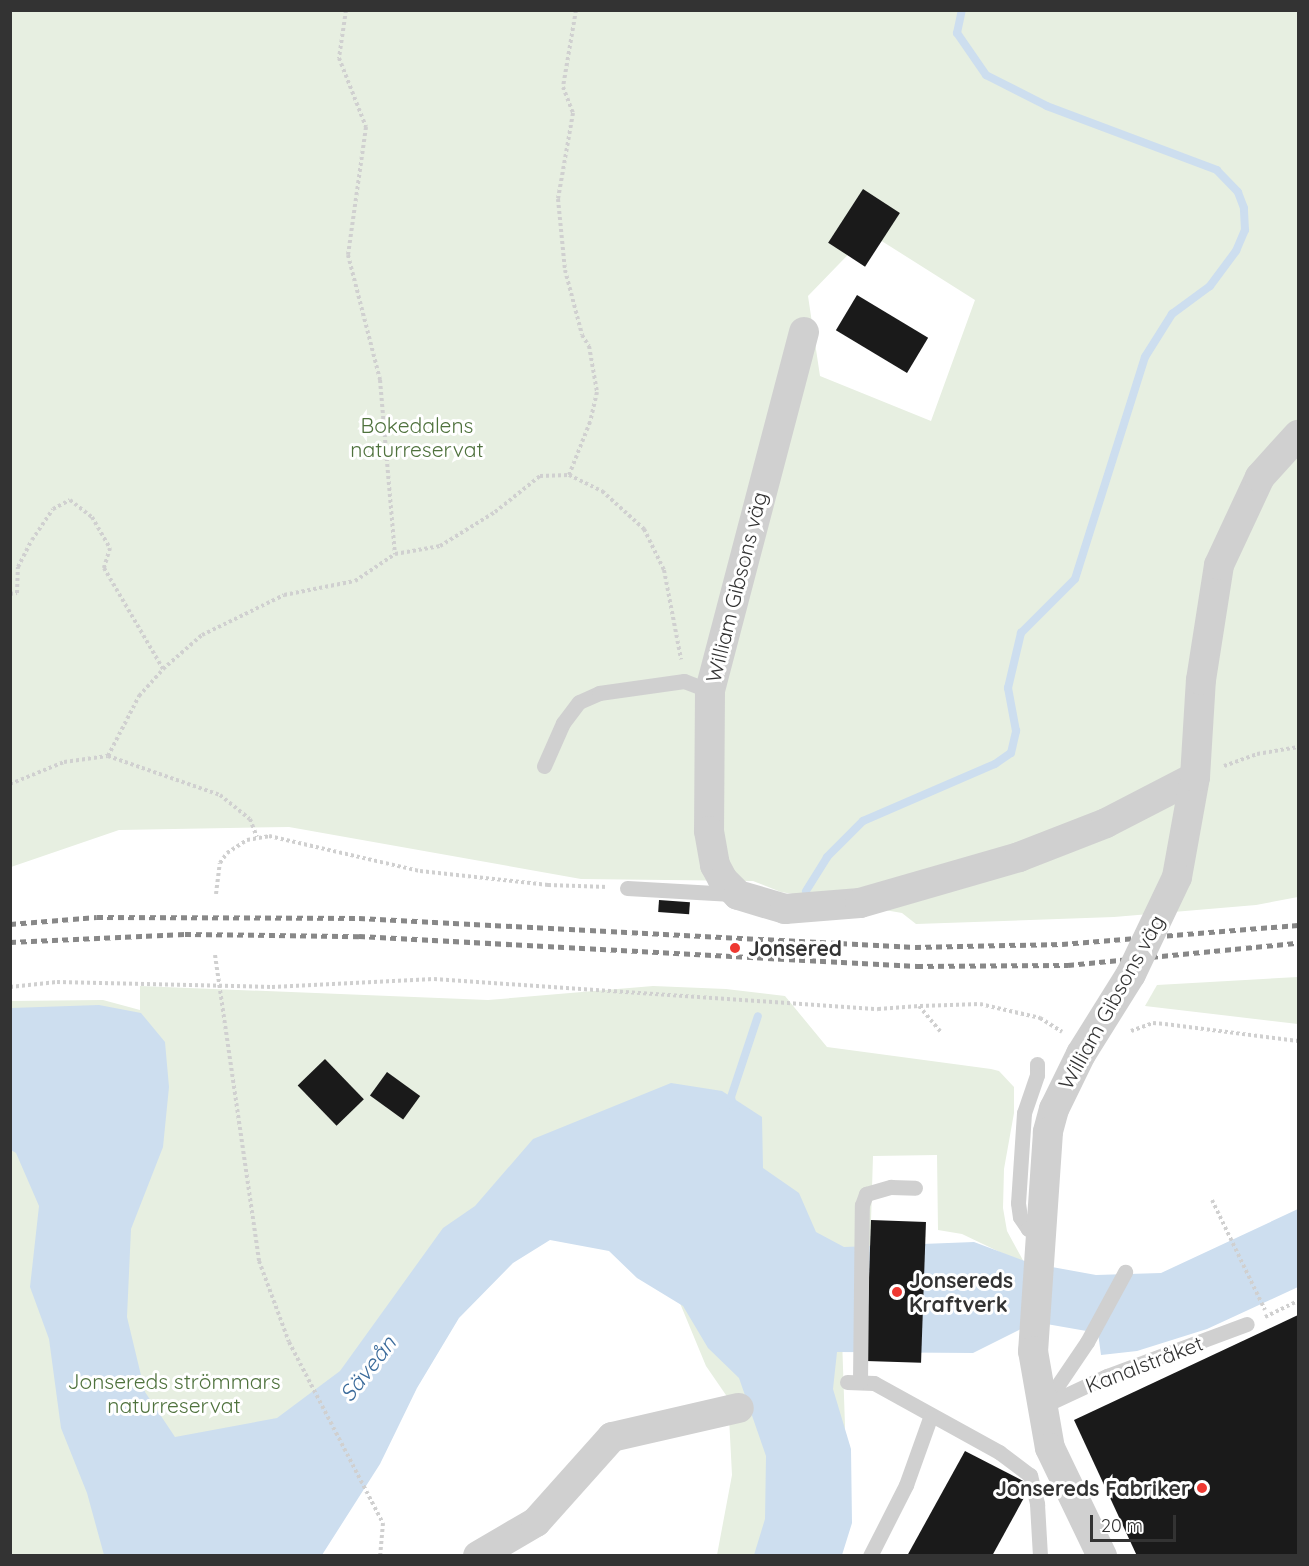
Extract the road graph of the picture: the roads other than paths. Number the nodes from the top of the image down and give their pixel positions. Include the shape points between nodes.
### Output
1 (804, 332) dead end
2 (1299, 435) edge
3 (697, 686) junction
4 (544, 766) dead end
5 (1195, 777) junction
6 (627, 888) road end
7 (738, 895) junction
8 (1037, 1064) dead end
9 (915, 1188) dead end
10 (1040, 1241) junction
11 (1125, 1272) dead end
12 (1248, 1324) road end
13 (1043, 1406) junction
14 (739, 1408) dead end
15 (931, 1415) junction
16 (478, 1556) edge
17 (870, 1556) edge
18 (1040, 1556) edge
19 (1102, 1556) edge

1 - 3 street, William Gibsons väg via 729,607
2 - 5 street, William Gibsons väg via 1260,477 1219,566 1201,680
3 - 4 lane via 599,693 579,702 563,723
3 - 7 street, William Gibsons väg via 711,849 723,880
5 - 7 street via 1106,822 1030,853 904,893 803,909 785,909
5 - 10 street, William Gibsons väg, bridge via 1177,877 1131,974 1074,1045 1048,1132
6 - 7 lane
8 - 10 lane, William Gibsons väg via 1024,1113 1018,1203 1020,1217
9 - 15 lane via 891,1187 866,1194 861,1221 859,1356 853,1382 874,1383
10 - 13 street, William Gibsons väg via 1033,1351
11 - 13 lane via 1087,1342
12 - 13 lane, Kanalstråket via 1107,1376
13 - 19 street, William Gibsons väg via 1050,1448
14 - 16 street via 612,1437 536,1522
15 - 17 lane via 906,1485
15 - 18 lane via 999,1452 1030,1475 1037,1504

